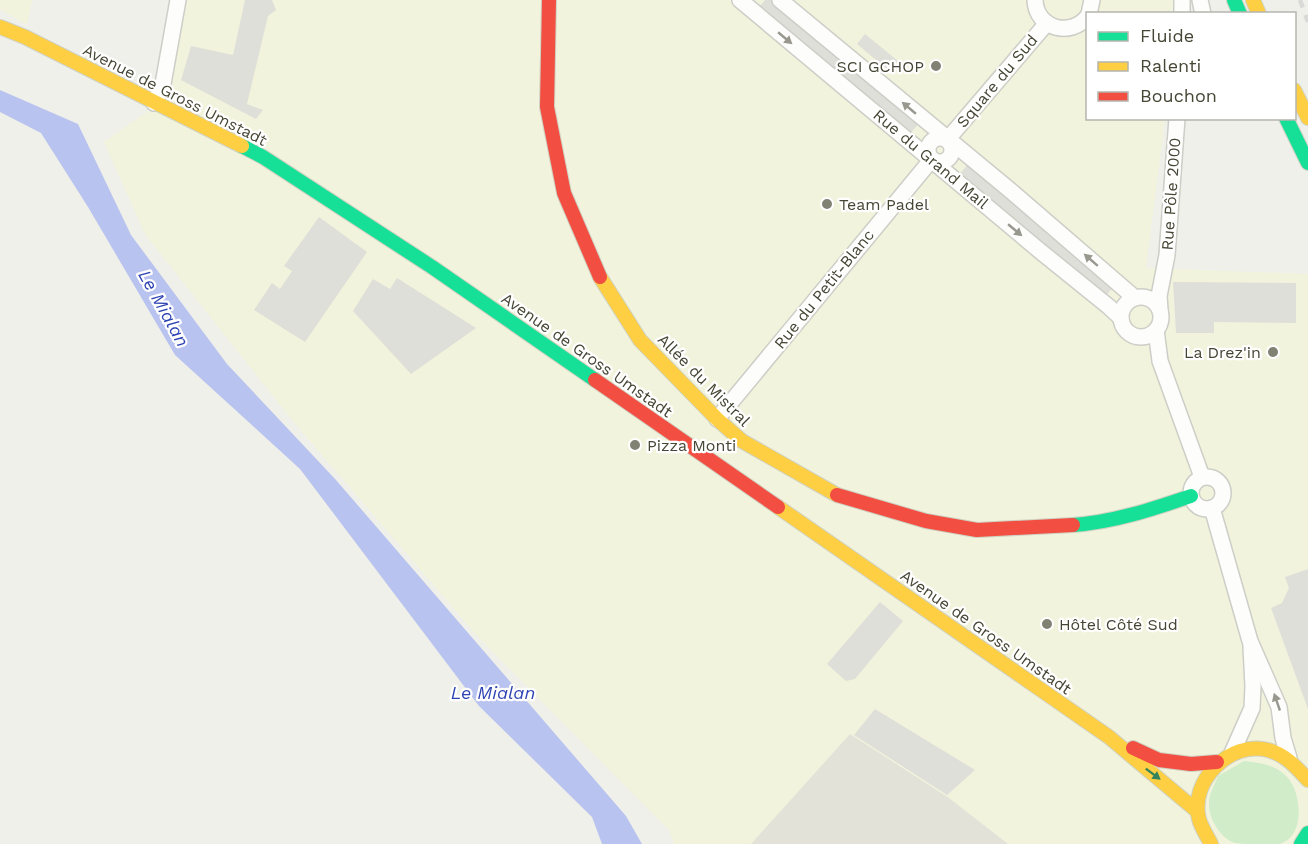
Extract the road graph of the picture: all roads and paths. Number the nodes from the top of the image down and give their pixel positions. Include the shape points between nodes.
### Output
1 (178, 0) edge
2 (549, 0) edge
3 (740, 0) edge
4 (780, 0) edge
5 (1035, 0) edge
6 (1086, 17) edge
7 (0, 20) edge
8 (1047, 23) junction
9 (0, 27) edge
10 (25, 37) junction
11 (1296, 94) edge
12 (154, 103) junction
13 (1308, 118) edge
14 (1177, 120) edge
15 (1287, 120) edge
16 (947, 140) junction
17 (932, 159) junction
18 (1308, 163) edge
19 (1163, 268) junction
20 (1137, 298) junction
21 (1160, 310) junction
22 (1121, 318) junction
23 (1156, 330) junction
24 (1137, 337) junction
25 (1160, 361) junction
26 (717, 419) junction
27 (1202, 477) junction
28 (1191, 496) junction
29 (1212, 508) junction
30 (1250, 641) junction
31 (1109, 737) junction
32 (1232, 753) junction
33 (1289, 758) junction
34 (1217, 762) junction
35 (1308, 780) edge
36 (1197, 810) junction
37 (1308, 833) edge
38 (1211, 844) edge
39 (1301, 844) edge

1 - 12 street via 163,84
2 - 26 main road, Allée du Mistral via 547,107 564,193 601,279 640,340
3 -> 17 street, Rue du Grand Mail
16 -> 4 street, Rue du Grand Mail
5 - 8 street, Square du Sud via 1037,13
6 - 8 street, Square du Sud via 1072,28 1056,28
7 - 10 main road, Avenue de Gross Umstadt
8 - 16 street, Square du Sud
9 - 10 main road, Avenue de Gross Umstadt
10 - 12 main road, Avenue de Gross Umstadt
11 - 13 main road
12 - 31 main road, Avenue de Gross Umstadt via 263,157 432,267
14 - 19 street, Rue Pôle 2000
15 - 18 main road
16 - 17 street, Rue du Petit-Blanc via 936,138 929,144
20 -> 16 street, Rue du Grand Mail
17 -> 22 street, Rue du Grand Mail
17 - 26 street, Rue du Petit-Blanc
19 - 20 street, Rue Pôle 2000
19 - 21 street, Rue Pôle 2000
20 - 21 street via 1150,299
20 - 22 street via 1125,306
21 - 23 street
22 - 24 street via 1126,330
23 - 24 street
23 - 25 street
24 - 25 street
25 - 27 street
26 - 28 main road, Allée du Mistral via 742,441 834,494 926,521 977,530 1089,524 1145,512
27 - 28 street via 1192,485
27 - 29 street via 1213,477 1222,484 1222,502
28 - 29 street via 1199,507
29 - 30 street
30 - 32 street via 1252,708
33 -> 30 street via 1279,707
31 - 34 main road, Avenue de Gross Umstadt via 1159,760
31 -> 36 main road, Avenue de Gross Umstadt
32 - 33 main road via 1251,748 1271,750
32 - 34 main road
33 - 35 main road
34 - 36 main road via 1202,784
36 - 38 main road
37 - 39 main road

